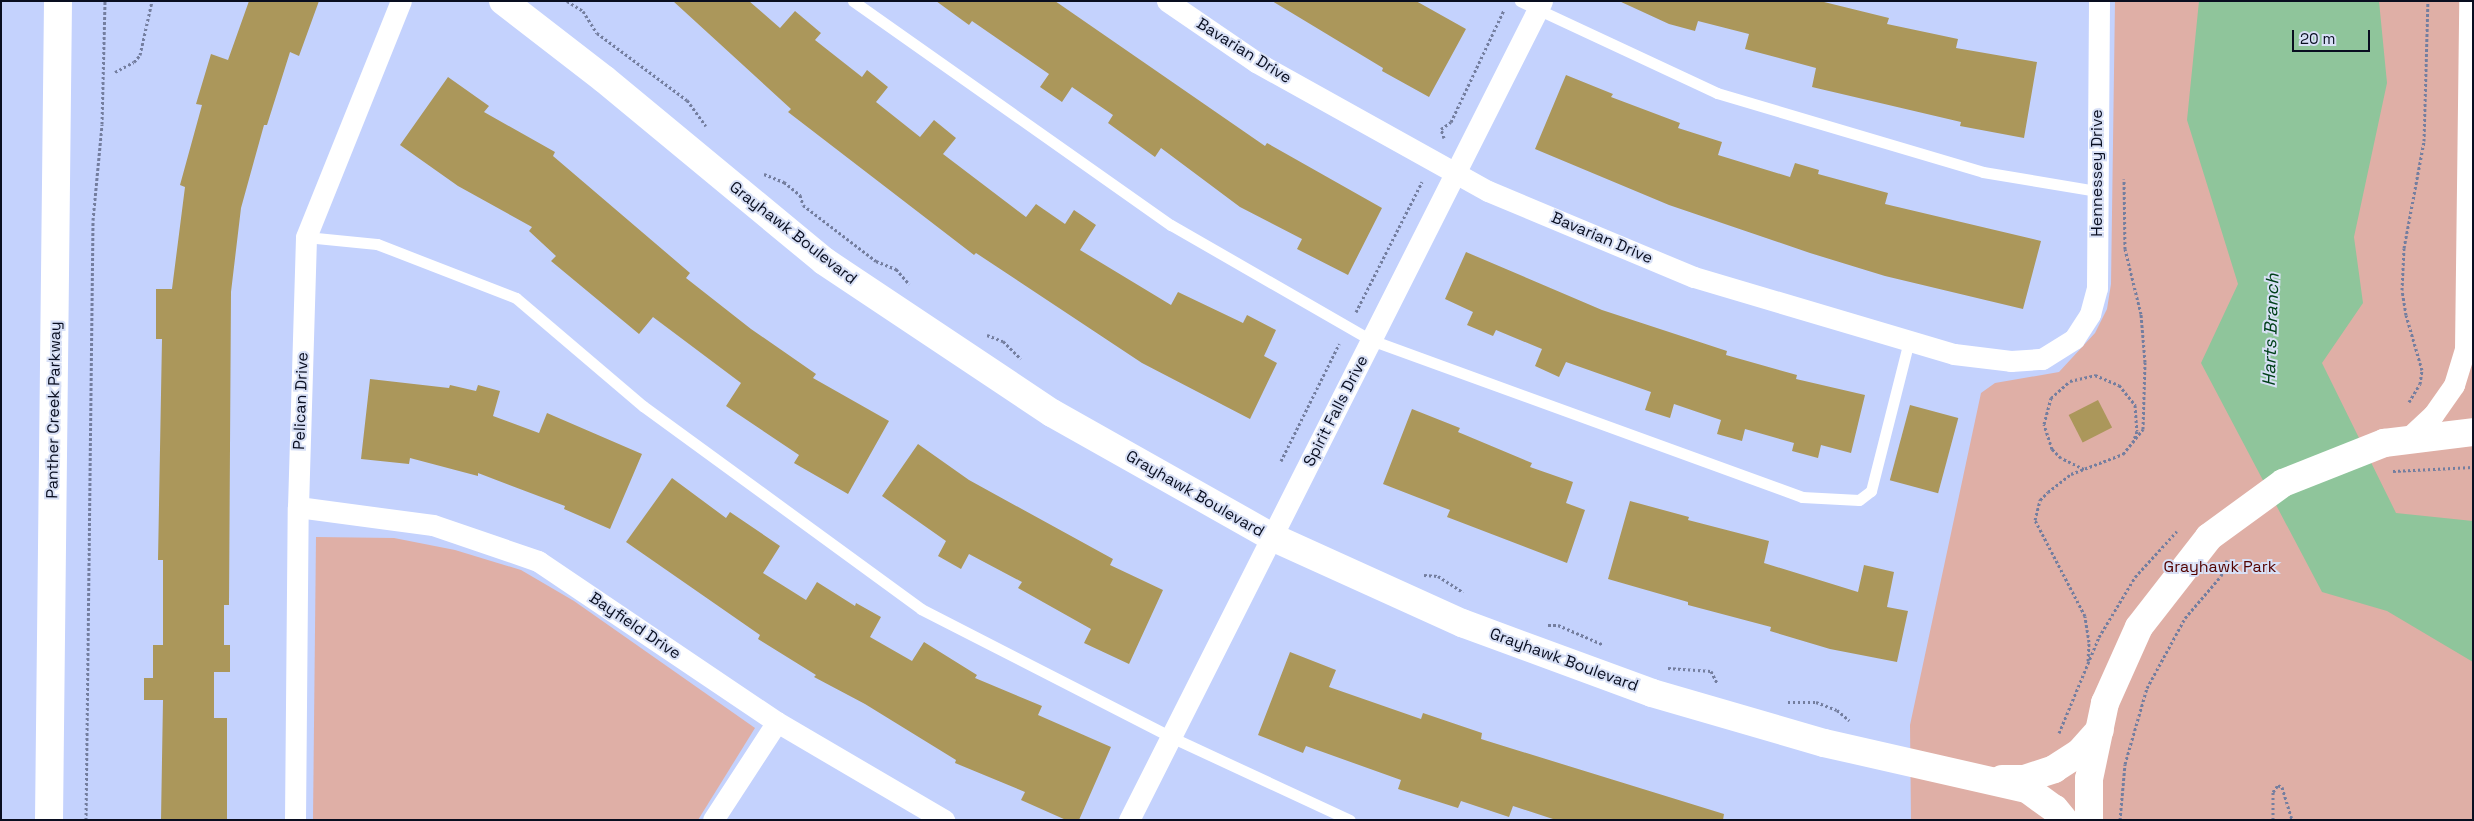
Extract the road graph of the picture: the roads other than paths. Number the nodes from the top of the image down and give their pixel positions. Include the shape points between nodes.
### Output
1 (58, 1) edge
2 (401, 1) edge
3 (503, 1) edge
4 (853, 1) edge
5 (1167, 1) edge
6 (2470, 1) edge
7 (2092, 2) edge
8 (1533, 5) edge
9 (1455, 174) junction
10 (2097, 191) junction
11 (306, 237) junction
12 (2074, 339) joint
13 (1371, 340) junction
14 (1908, 341) junction
15 (2469, 360) edge
16 (2473, 432) edge
17 (2395, 441) junction
18 (298, 507) junction
19 (1272, 537) junction
20 (777, 722) junction
21 (2100, 730) junction
22 (1171, 737) junction
23 (1993, 780) junction
24 (936, 818) edge
25 (49, 820) edge
26 (295, 820) edge
27 (713, 820) edge
28 (1129, 820) edge
29 (1350, 820) edge
30 (2064, 820) edge
31 (2089, 820) edge

1 - 25 street, Panther Creek Parkway
2 - 11 street, Pelican Drive
3 - 19 street, Grayhawk Boulevard via 604,79 824,261 1052,413
4 - 13 lane via 1170,225
5 - 9 street, Bavarian Drive via 1256,62
6 - 15 street
7 - 10 street, Hennessey Drive
8 - 9 street, Spirit Falls Drive
8 - 10 lane via 1717,93 1983,172
9 - 13 street, Spirit Falls Drive
9 - 14 street, Bavarian Drive via 1488,191 1694,277
10 - 12 street, Hennessey Drive via 2097,288 2090,314
11 - 18 street, Pelican Drive
11 - 22 lane via 377,244 516,298 643,406 921,609
12 - 14 street, Bavarian Drive via 2042,359 2012,361 1954,354
13 - 14 lane via 1802,497 1859,500 1872,491
13 - 19 street, Spirit Falls Drive
15 - 17 street via 2433,415
16 - 17 street
17 - 21 street via 2283,483 2209,537 2139,627 2105,703
18 - 20 street, Bayfield Drive via 433,525 538,560
18 - 26 street, Pelican Drive
19 - 22 street, Spirit Falls Drive
19 - 23 street, Grayhawk Boulevard via 1462,623 1652,693 1824,743
20 - 24 street, Bayfield Drive
20 - 27 street
21 - 23 street, Grayhawk Boulevard via 2079,753 2054,769 2024,779
21 - 31 street via 2089,779
22 - 28 street, Spirit Falls Drive
22 - 29 lane
23 - 30 street, Grayhawk Boulevard via 2026,790 2055,809

